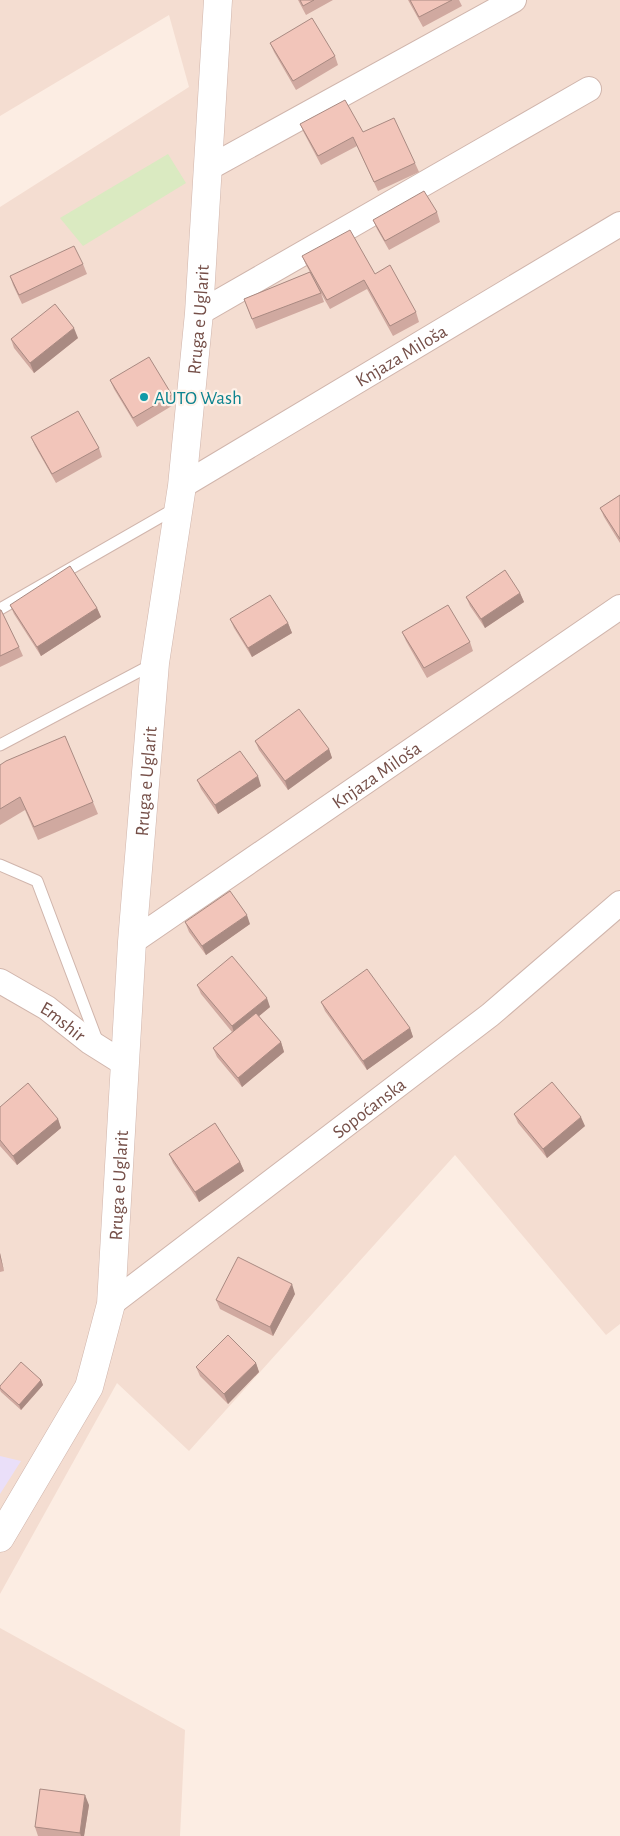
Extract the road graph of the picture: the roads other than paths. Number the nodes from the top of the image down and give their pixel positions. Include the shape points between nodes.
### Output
1 (218, 0) edge
2 (514, 0) edge
3 (589, 89) dead end
4 (206, 169) junction
5 (620, 224) edge
6 (199, 313) junction
7 (179, 496) junction
8 (620, 607) edge
9 (0, 609) edge
10 (155, 663) junction
11 (0, 745) edge
12 (0, 865) edge
13 (620, 903) edge
14 (132, 942) junction
15 (0, 981) edge
16 (99, 1046) junction
17 (125, 1064) junction
18 (111, 1304) junction
19 (0, 1538) edge

1 - 4 street, Rruga e Uglarit
2 - 4 street
3 - 6 street
4 - 6 street, Rruga e Uglarit
5 - 7 street, Knjaza Miloša
6 - 7 street, Rruga e Uglarit
7 - 9 lane
7 - 10 street, Rruga e Uglarit
8 - 14 street, Knjaza Miloša
10 - 11 lane
10 - 14 street, Rruga e Uglarit
12 - 16 lane via 37,881
13 - 18 street, Sopoćanska via 490,1015
14 - 17 street, Rruga e Uglarit
15 - 16 street, Emshir via 47,1008
16 - 17 street, Emshir
17 - 18 street, Rruga e Uglarit
18 - 19 street, Rruga e Uglarit via 89,1388

